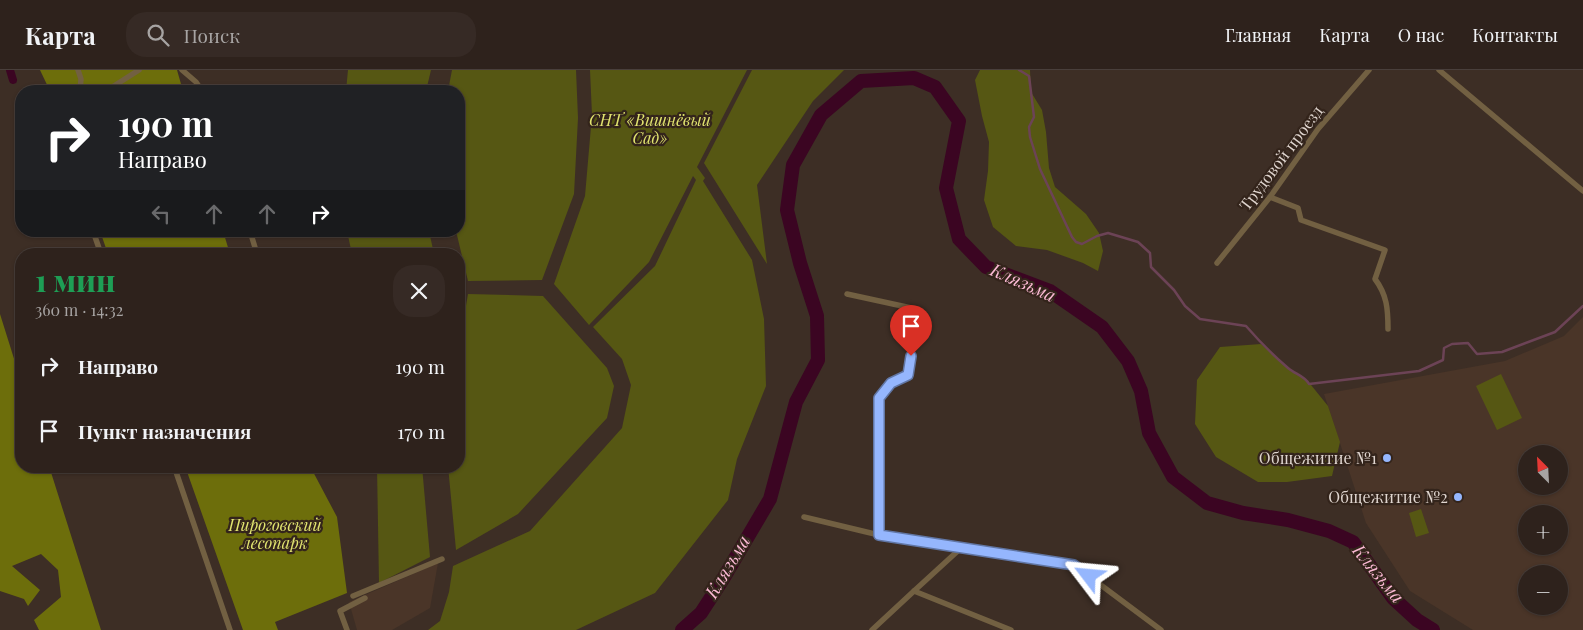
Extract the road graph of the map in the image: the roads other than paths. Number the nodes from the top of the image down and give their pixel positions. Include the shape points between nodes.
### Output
1 (78, 70) edge
2 (139, 70) edge
3 (182, 70) edge
4 (1369, 70) edge
5 (1439, 70) edge
6 (81, 85) edge
7 (115, 85) edge
8 (198, 85) edge
9 (1583, 191) edge
10 (1270, 197) junction
11 (1217, 264) dead end
12 (848, 294) dead end
13 (1388, 329) dead end
14 (176, 473) edge
15 (804, 517) dead end
16 (879, 535) junction
17 (961, 548) junction
18 (442, 559) dead end
19 (914, 591) junction
20 (353, 596) dead end
21 (365, 598) dead end
22 (230, 630) edge
23 (347, 630) edge
24 (872, 630) edge
25 (1011, 630) edge
26 (1161, 630) edge

1 - 6 street
2 - 7 street
3 - 8 street
4 - 10 street, Трудовой проезд via 1318,129
5 - 9 street
10 - 11 street, Трудовой проезд
10 - 13 street via 1298,208 1301,220 1386,250 1375,279 1388,307
12 - 16 street via 916,309 918,319 908,375 891,383 879,398
14 - 22 street
15 - 16 street
16 - 17 street
17 - 19 street
17 - 26 street via 1074,565
18 - 20 street
19 - 24 street
19 - 25 street
21 - 23 street via 340,611

